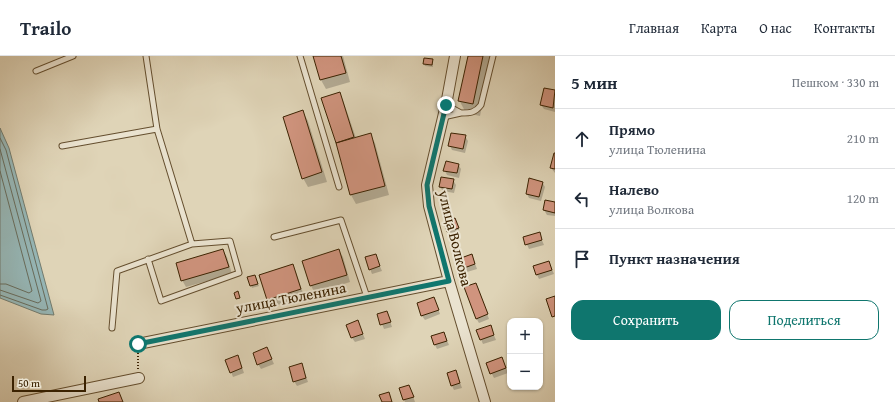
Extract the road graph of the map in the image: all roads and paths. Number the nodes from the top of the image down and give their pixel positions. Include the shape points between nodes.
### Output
1 (73, 56) edge
2 (146, 56) edge
3 (300, 56) edge
4 (455, 56) edge
5 (493, 56) edge
6 (36, 71) dead end
7 (446, 105) junction
8 (461, 112) junction
9 (443, 117) junction
10 (157, 128) junction
11 (62, 146) dead end
12 (339, 187) dead end
13 (274, 237) dead end
14 (192, 244) junction
15 (148, 260) junction
16 (449, 281) junction
17 (367, 297) junction
18 (112, 328) dead end
19 (138, 344) joint
20 (139, 378) joint
21 (23, 402) edge
22 (485, 402) edge

1 - 6 lane
2 - 10 lane
3 - 12 lane
4 - 7 street, улица Волкова
5 - 8 lane via 481,105 476,111
7 - 8 lane
7 - 9 street, улица Волкова
8 - 9 lane
9 - 16 street, улица Волкова via 427,185 429,206
10 - 11 lane
10 - 14 lane
13 - 17 lane via 341,220
14 - 15 lane
14 - 15 lane via 230,241 239,273 161,300
15 - 18 lane via 117,270
16 - 17 street, улица Тюленина
16 - 22 street, улица Волкова
17 - 19 street, улица Тюленина
19 - 20 path
20 - 21 street

